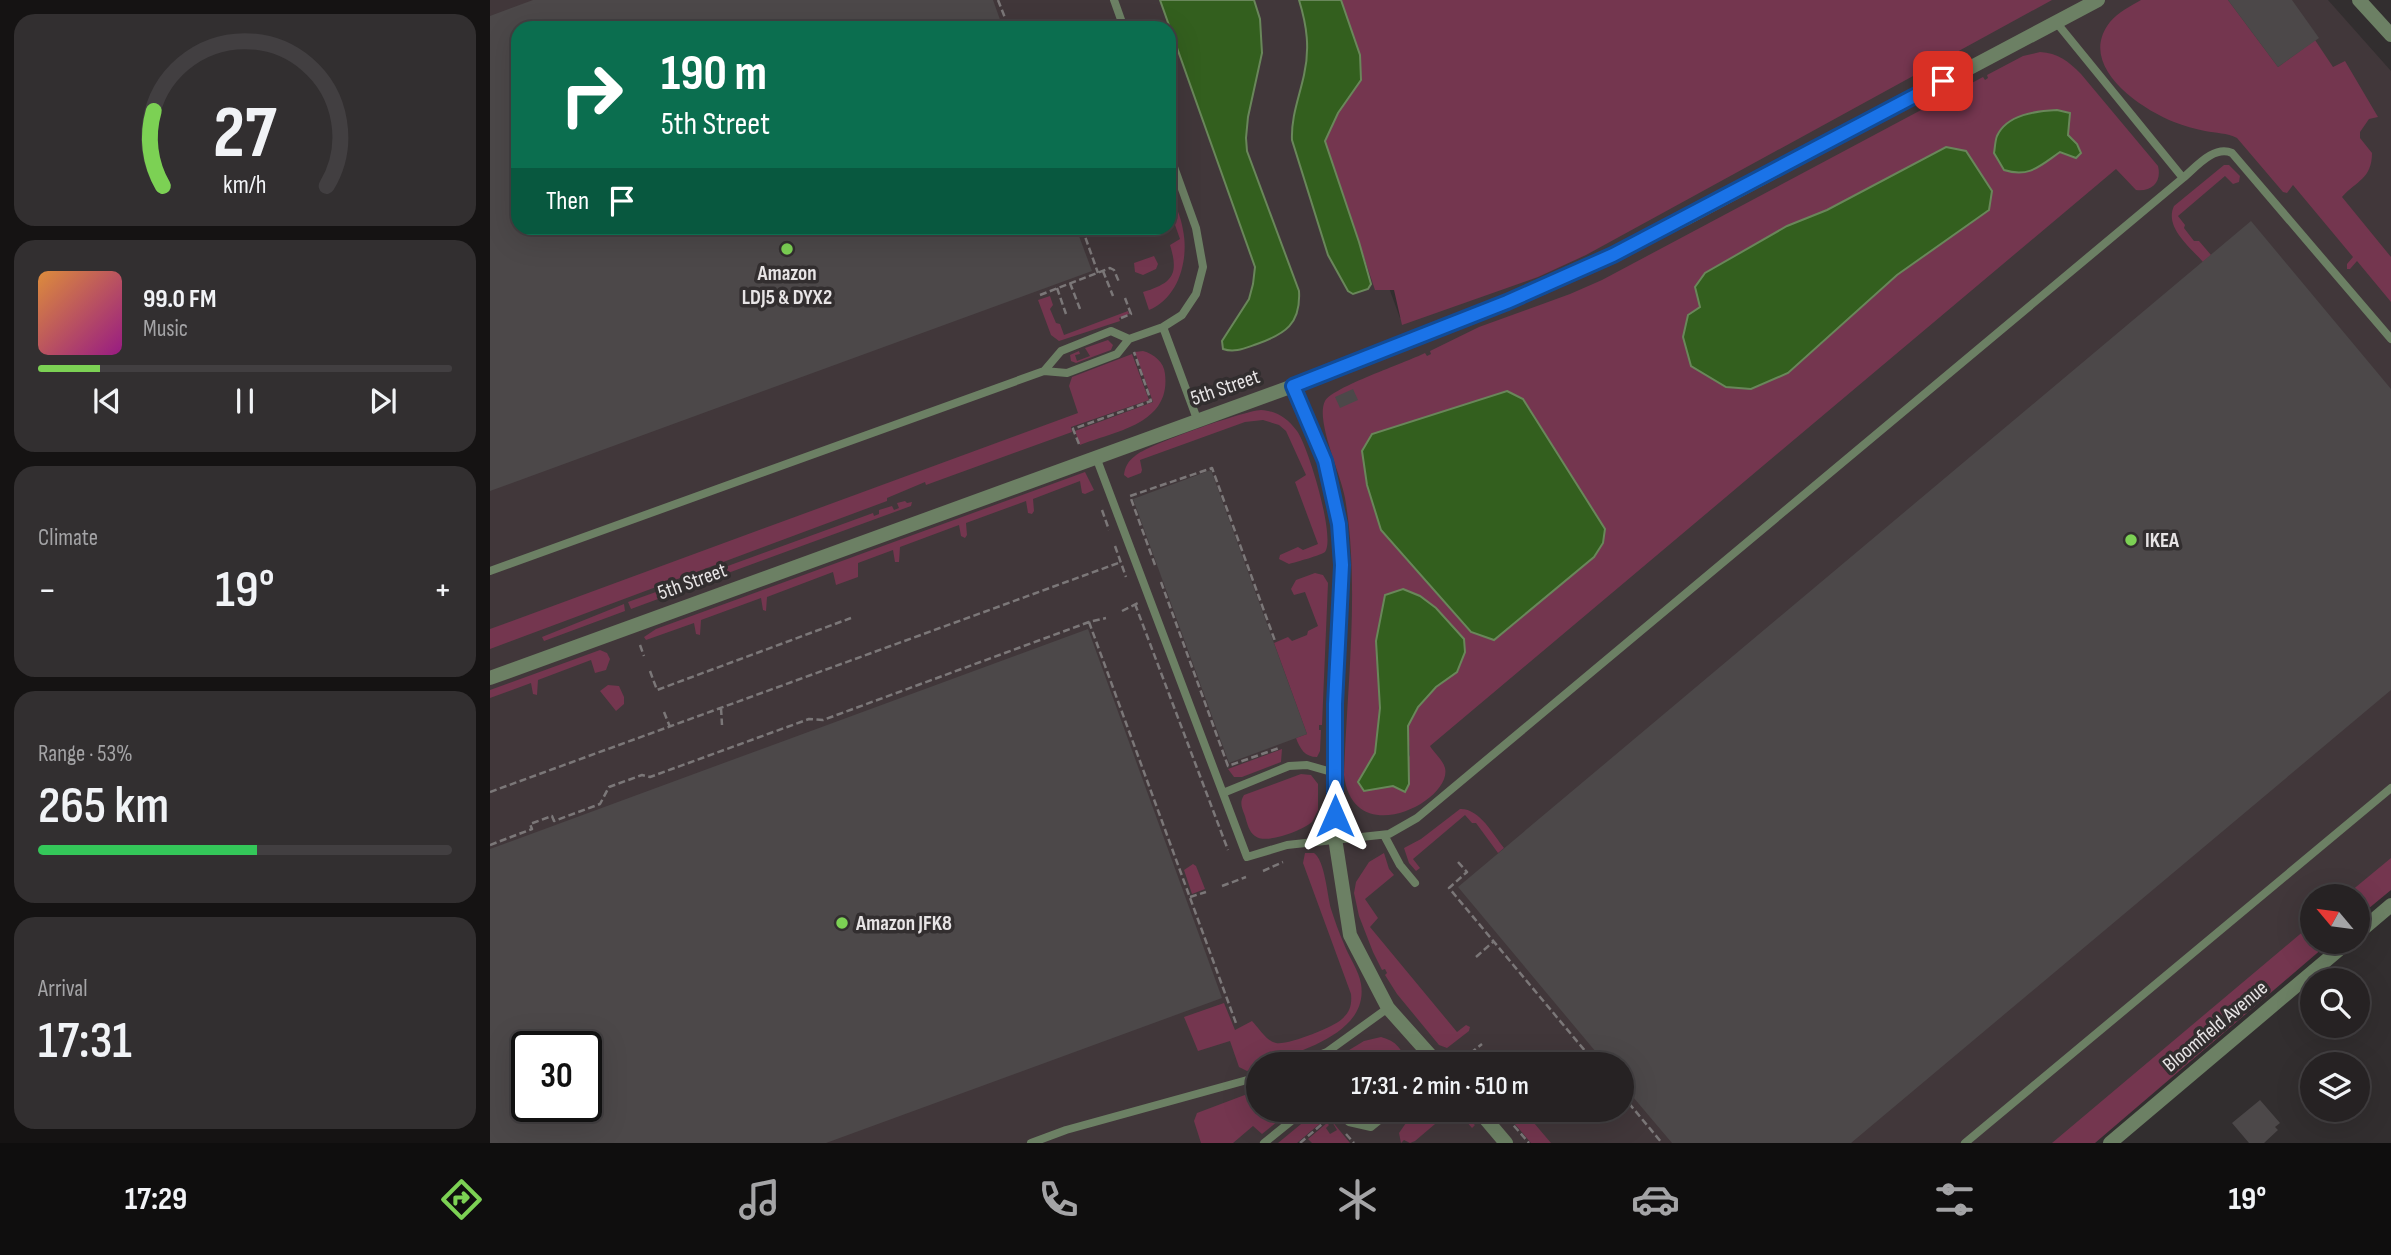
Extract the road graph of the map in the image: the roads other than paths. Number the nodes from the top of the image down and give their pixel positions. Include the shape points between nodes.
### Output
1 (1114, 0) edge
2 (2098, 0) edge
3 (2359, 0) edge
4 (1122, 21) edge
5 (2056, 22) junction
6 (2391, 35) edge
7 (1176, 172) edge
8 (2183, 178) junction
9 (1163, 327) junction
10 (1129, 339) junction
11 (2391, 339) edge
12 (1044, 371) junction
13 (1293, 386) junction
14 (1197, 419) junction
15 (1096, 457) junction
16 (490, 570) edge
17 (490, 678) edge
18 (1335, 773) junction
19 (2391, 788) edge
20 (1223, 793) junction
21 (1384, 835) junction
22 (1335, 838) junction
23 (1415, 883) dead end
24 (2391, 905) edge
25 (2370, 923) edge
26 (2334, 954) edge
27 (1388, 1008) junction
28 (1327, 1052) edge
29 (1427, 1052) edge
30 (1246, 1080) edge
31 (1290, 1122) edge
32 (1349, 1122) edge
33 (1377, 1122) edge
34 (1488, 1122) edge
35 (1031, 1143) edge
36 (1264, 1143) edge
37 (1506, 1143) edge
38 (1965, 1143) edge
39 (2110, 1143) edge

1 - 4 lane
2 - 5 street, 5th Street
3 - 6 street
5 - 8 lane
5 - 13 street, 5th Street via 1613,255 1510,301
7 - 9 lane via 1196,228 1203,267 1196,294 1182,315
8 - 11 lane via 2218,151 2232,153
8 - 21 lane via 1426,810
9 - 10 lane
9 - 14 lane
10 - 12 lane via 1117,354 1067,373
10 - 12 lane via 1111,331 1061,351
12 - 16 lane
13 - 14 street, 5th Street
13 - 18 street via 1325,461 1339,524 1342,565
14 - 15 street, 5th Street
15 - 17 street, 5th Street
15 - 20 lane
18 - 20 lane via 1307,765 1289,766
18 - 22 street
19 - 38 lane
20 - 22 lane via 1247,857
21 - 22 lane
21 - 23 lane
22 - 27 street via 1350,935
24 - 25 street
26 - 39 street, Bloomfield Avenue
27 - 28 lane
27 - 29 street
30 - 35 lane
31 - 36 lane
32 - 33 lane via 1371,1127
34 - 37 street

